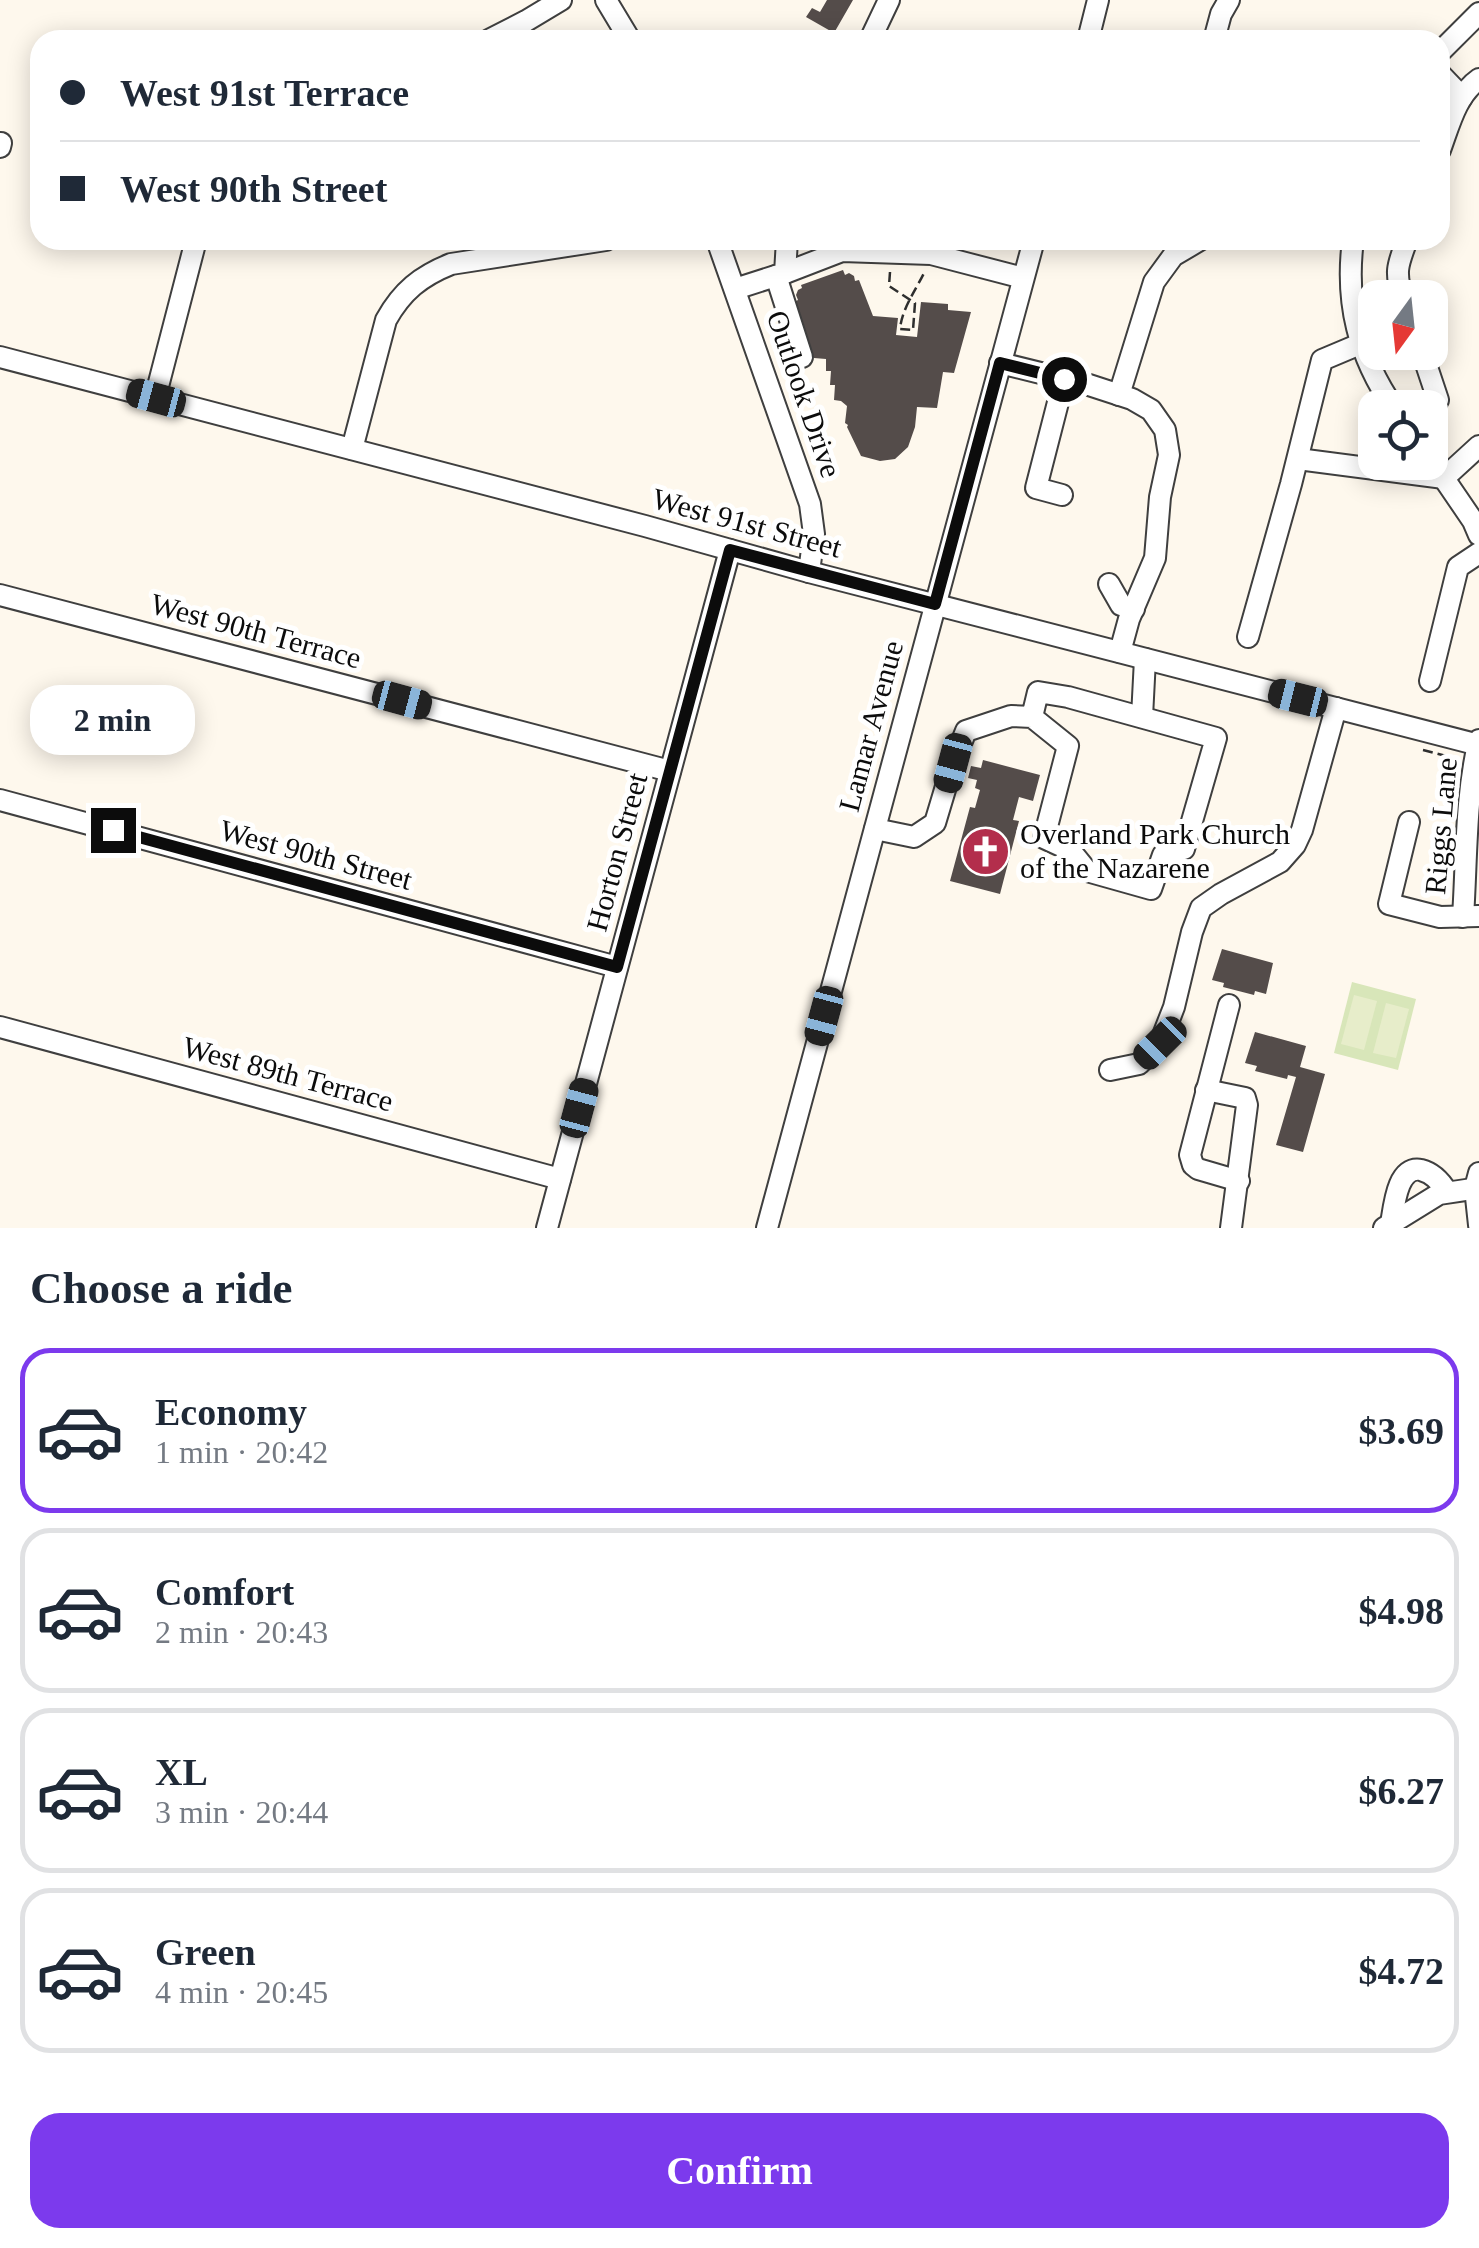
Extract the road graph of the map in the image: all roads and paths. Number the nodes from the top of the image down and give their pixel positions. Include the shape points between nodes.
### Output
1 (561, 0) edge
2 (606, 0) edge
3 (889, 0) edge
4 (1098, 0) edge
5 (1229, 0) edge
6 (1479, 13) edge
7 (508, 30) edge
8 (624, 30) edge
9 (875, 30) edge
10 (1090, 30) edge
11 (1217, 30) edge
12 (1450, 42) edge
13 (1479, 79) edge
14 (1450, 84) edge
15 (1462, 97) junction
16 (1450, 126) edge
17 (193, 250) edge
18 (542, 250) edge
19 (721, 250) edge
20 (785, 250) edge
21 (1031, 250) edge
22 (1182, 250) edge
23 (1353, 250) edge
24 (1403, 250) edge
25 (890, 268) dead end
26 (926, 270) dead end
27 (780, 274) junction
28 (1024, 278) junction
29 (1397, 280) edge
30 (735, 288) junction
31 (910, 300) junction
32 (1358, 337) edge
33 (1358, 345) edge
34 (0, 356) edge
35 (802, 357) dead end
36 (1000, 363) junction
37 (1064, 379) junction
38 (1120, 395) junction
39 (156, 398) junction
40 (1479, 446) edge
41 (352, 449) junction
42 (1298, 459) junction
43 (1358, 467) edge
44 (1448, 474) edge
45 (1445, 480) edge
46 (1062, 495) dead end
47 (1479, 535) edge
48 (730, 550) junction
49 (1479, 552) edge
50 (809, 572) junction
51 (1109, 584) dead end
52 (0, 594) edge
53 (935, 604) junction
54 (1134, 609) junction
55 (1248, 637) dead end
56 (1120, 652) junction
57 (1145, 659) junction
58 (1430, 681) dead end
59 (1336, 708) junction
60 (1142, 717) junction
61 (1032, 718) junction
62 (1479, 743) edge
63 (670, 771) junction
64 (0, 800) edge
65 (1410, 822) dead end
66 (874, 830) junction
67 (1471, 916) edge
68 (617, 967) junction
69 (1229, 1005) dead end
70 (0, 1027) edge
71 (1110, 1070) dead end
72 (1206, 1090) junction
73 (560, 1179) junction
74 (1239, 1182) junction
75 (1478, 1183) edge
76 (1447, 1192) junction
77 (1387, 1226) edge
78 (1479, 1226) edge
79 (547, 1228) edge
80 (767, 1228) edge
81 (1232, 1228) edge

1 - 7 street
2 - 8 street
3 - 9 street
4 - 10 street
5 - 11 street
6 - 12 street
13 - 15 street
14 - 15 street
15 - 16 street
17 - 39 street
18 - 41 street via 452,264 412,285 386,320
19 - 30 street, Outlook Drive
20 - 27 street
21 - 28 street, Lamar Avenue
22 - 38 street via 1154,282
23 - 32 street via 1350,293
24 - 29 street
25 - 31 path via 889,286
26 - 31 path
27 - 28 street via 856,251 931,254
27 - 30 street
27 - 35 street
28 - 36 street, Lamar Avenue
30 - 50 street, Outlook Drive via 810,504
31 - 31 path via 900,328 913,330 915,304
33 - 42 street via 1322,360
34 - 39 street, West 91st Street
36 - 37 street
36 - 53 street, Lamar Avenue
37 - 38 street
37 - 46 street via 1036,488
38 - 54 street via 1150,410 1165,430 1169,455 1155,558
39 - 41 street, West 91st Street
40 - 44 street
41 - 48 street, West 91st Street
42 - 43 street
42 - 55 street
45 - 47 street
48 - 50 street, West 91st Street
48 - 63 street, Horton Street
49 - 58 street via 1458,567
50 - 53 street, West 91st Street
51 - 54 street via 1120,605
52 - 63 street, West 90th Terrace
53 - 56 street, West 91st Street
53 - 66 street, Lamar Avenue
54 - 56 street
56 - 57 street, West 91st Street
57 - 59 street, West 91st Street
57 - 60 street
59 - 62 street, West 91st Street
59 - 71 street via 1295,845 1280,862 1201,908 1160,1043 1138,1064
60 - 61 street via 1038,692
60 - 61 street via 1216,738 1184,849 1162,855 1150,889 1087,871 1070,850 1044,838 1068,746
61 - 66 street via 1011,716 966,731 934,822 914,837
62 - 67 street, Riggs Lane via 1466,816
63 - 68 street, Horton Street
64 - 68 street, West 90th Street
65 - 67 street via 1389,904 1440,917
66 - 80 street, Lamar Avenue
68 - 73 street, Horton Street
69 - 72 street
70 - 73 street, West 89th Terrace
72 - 74 street via 1239,1096 1247,1105
72 - 74 street via 1190,1155 1198,1168
73 - 79 street, Horton Street
74 - 81 street
75 - 76 street
75 - 78 street
76 - 77 street
76 - 77 street via 1424,1171 1406,1173

